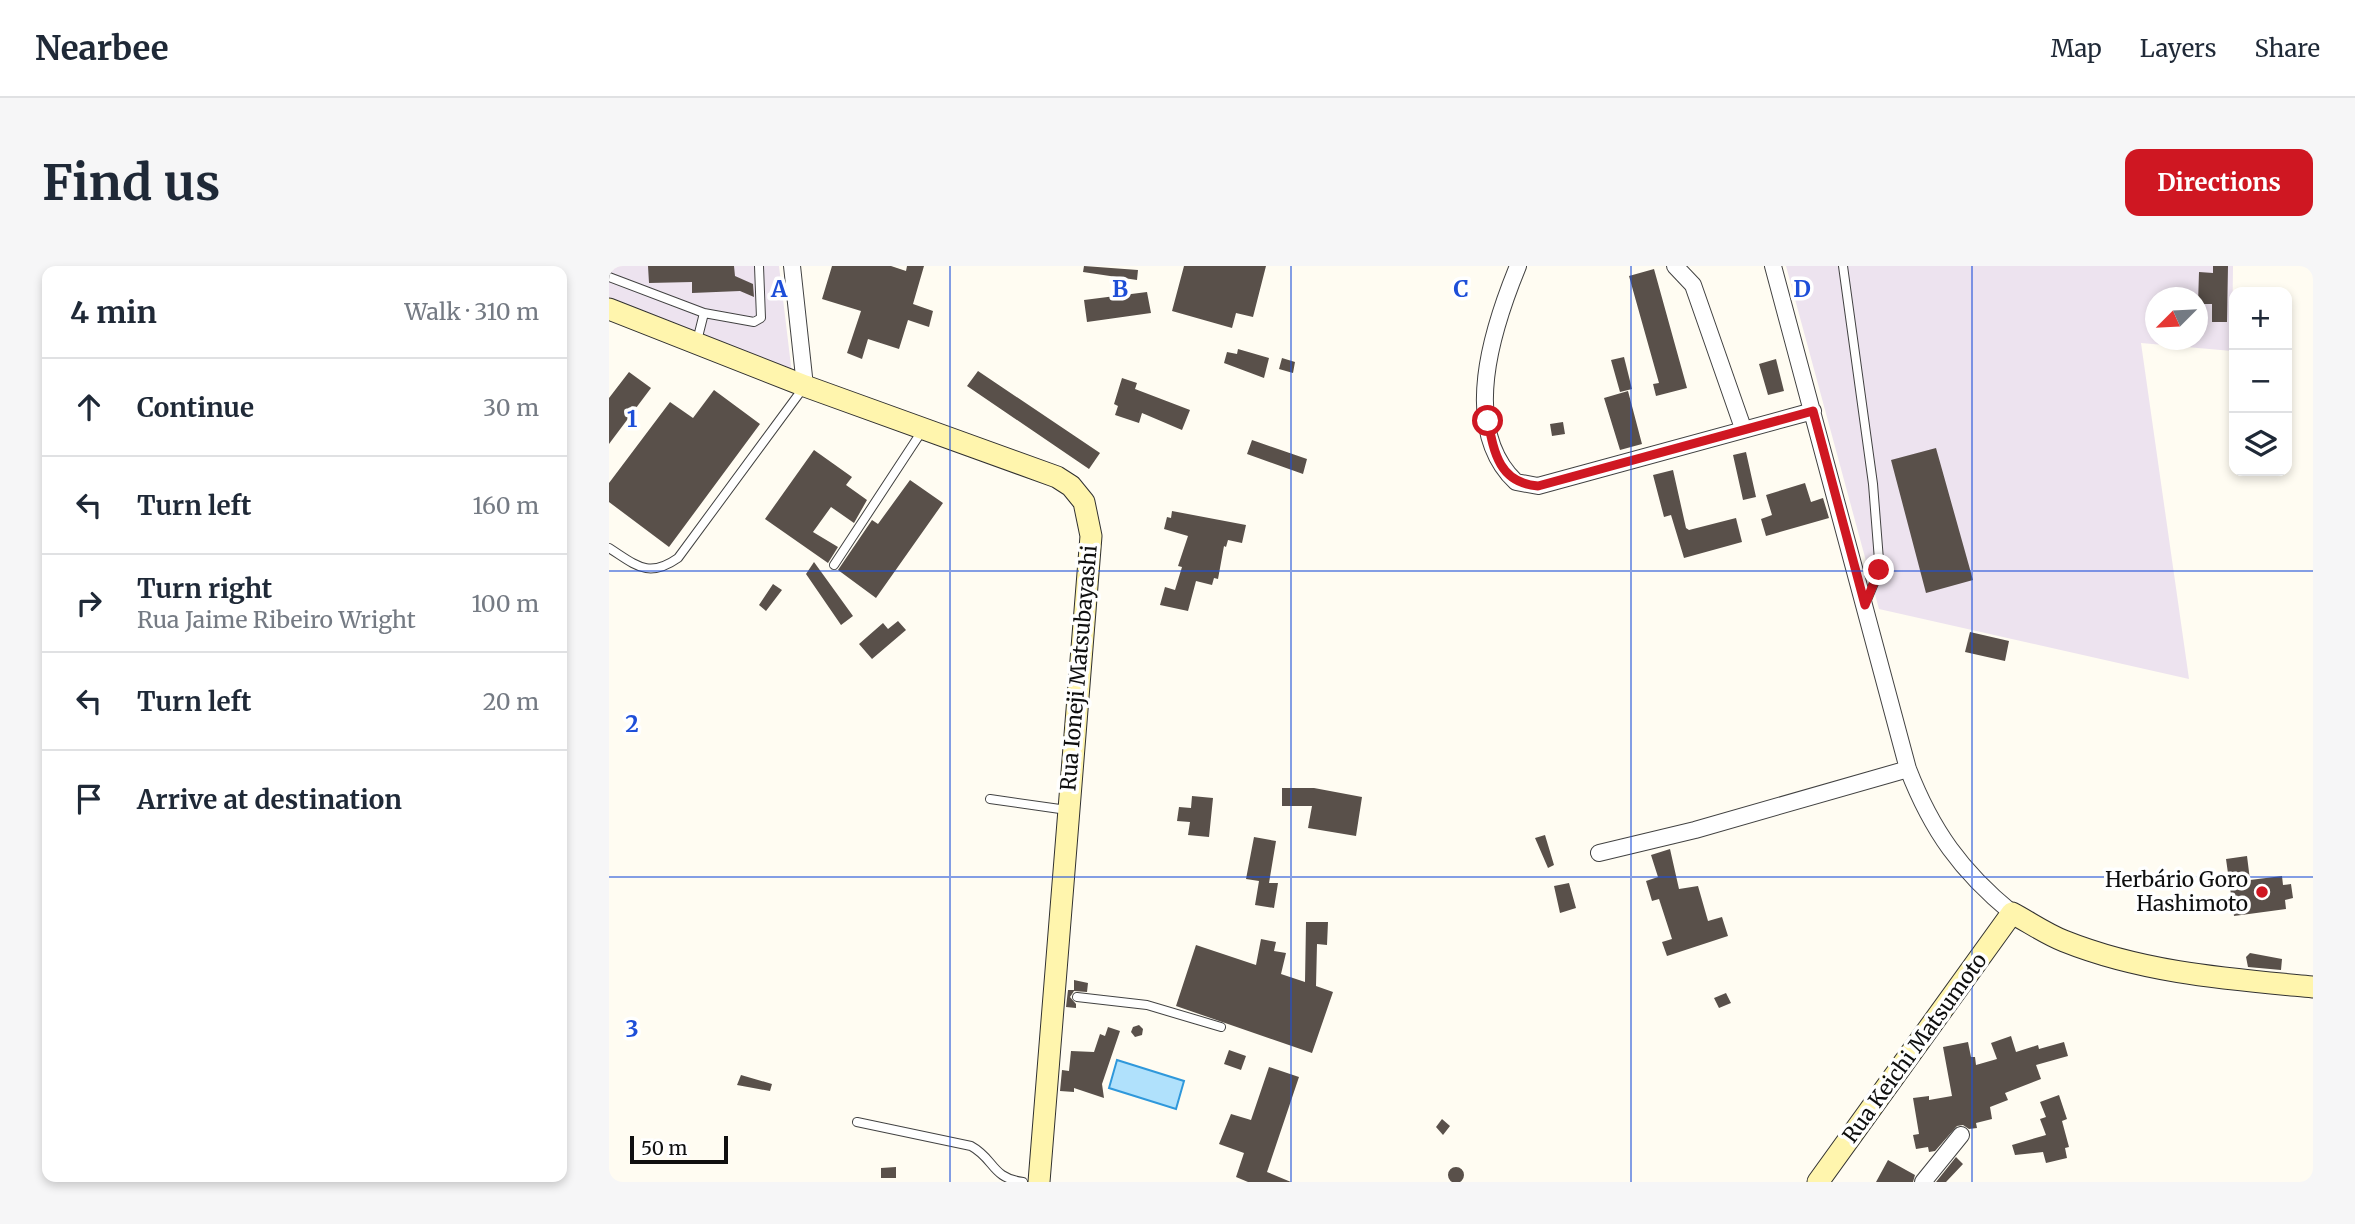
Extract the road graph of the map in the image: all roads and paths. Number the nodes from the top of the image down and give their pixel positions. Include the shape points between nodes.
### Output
1 (759, 266) edge
2 (793, 266) edge
3 (1518, 266) edge
4 (1675, 266) edge
5 (1773, 266) edge
6 (1843, 266) edge
7 (609, 277) edge
8 (609, 309) edge
9 (704, 313) junction
10 (696, 344) junction
11 (805, 386) junction
12 (1813, 411) junction
13 (1743, 428) junction
14 (923, 429) junction
15 (609, 548) edge
16 (834, 565) dead end
17 (1865, 605) junction
18 (1908, 769) junction
19 (990, 799) dead end
20 (1066, 810) junction
21 (1599, 853) dead end
22 (2012, 913) junction
23 (2313, 987) edge
24 (1077, 997) dead end
25 (1221, 1027) dead end
26 (857, 1122) dead end
27 (1961, 1135) dead end
28 (1023, 1182) edge
29 (1039, 1182) edge
30 (1818, 1182) edge
31 (1923, 1182) edge

1 - 9 lane via 761,318 743,322
2 - 11 street
3 - 13 street via 1492,349 1486,396 1497,456 1516,482 1538,486
4 - 13 street via 1696,293
5 - 12 street
6 - 17 lane via 1879,560
7 - 9 lane
8 - 10 main road, Rua Ioneji Matsubayashi
9 - 10 lane
10 - 11 main road, Rua Ioneji Matsubayashi
11 - 14 main road, Rua Ioneji Matsubayashi
11 - 15 lane via 678,558 653,570 639,568
12 - 13 street
12 - 17 street
14 - 16 lane
14 - 20 main road, Rua Ioneji Matsubayashi via 1057,477 1071,485 1084,502 1090,520 1090,564
17 - 18 street
18 - 21 street
18 - 22 street via 1940,838 1986,892
19 - 20 lane
20 - 29 main road, Rua Ioneji Matsubayashi via 1058,996
22 - 23 main road via 2061,940 2123,962 2197,976
22 - 30 main road, Rua Keichi Matsumoto
24 - 25 lane via 1147,1005
26 - 28 lane via 971,1146 999,1175
27 - 31 street

